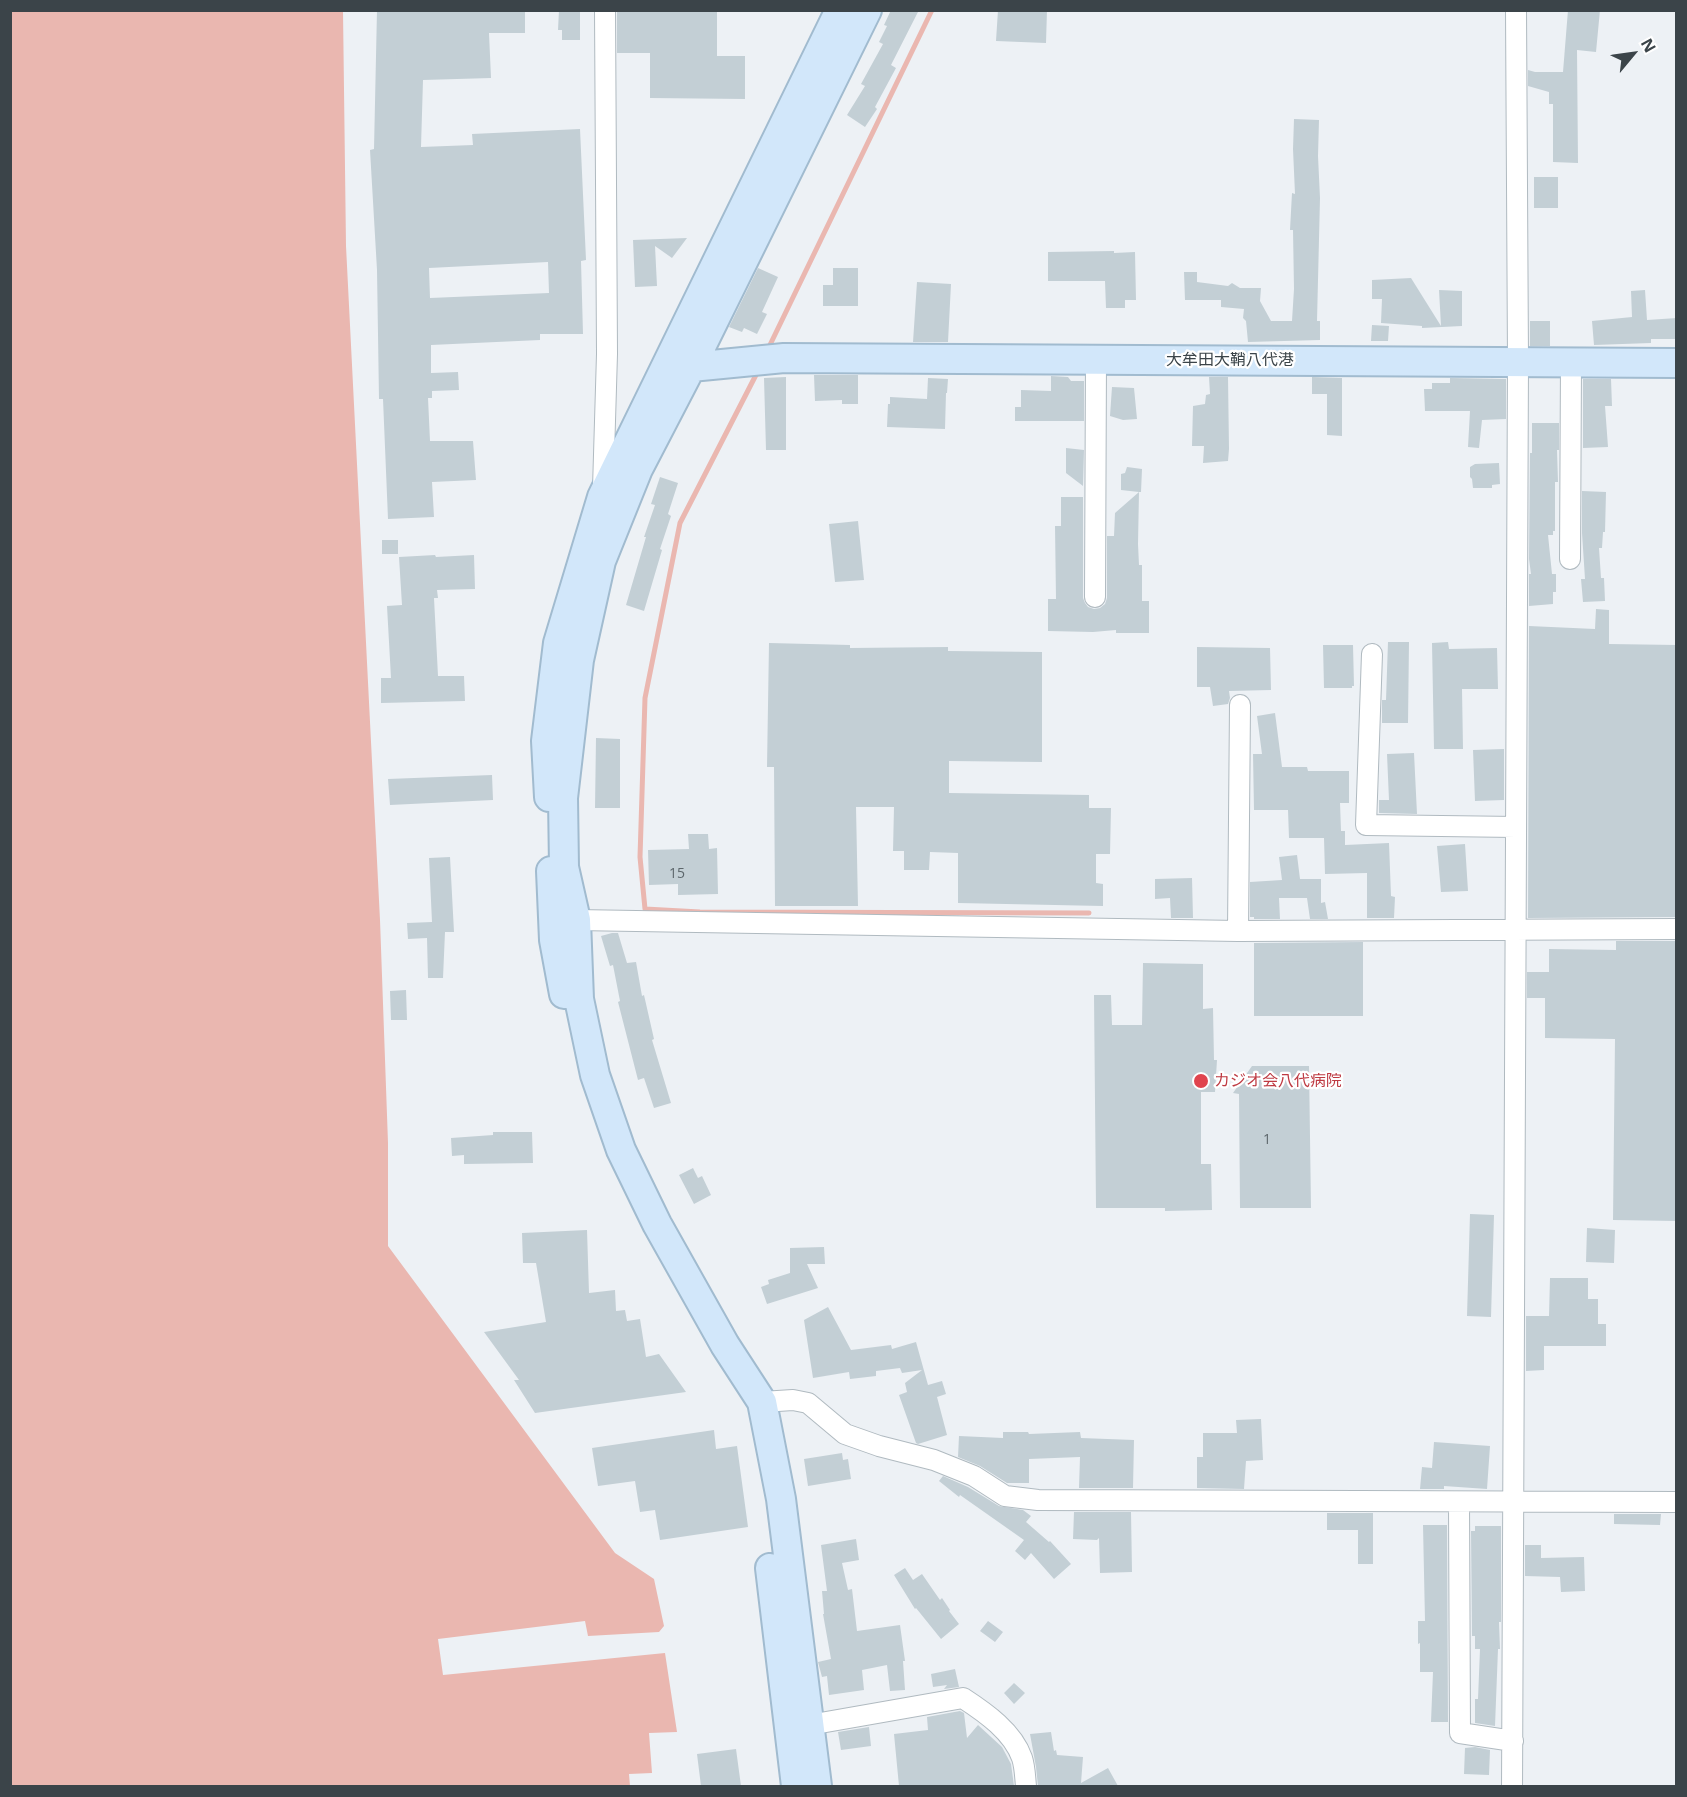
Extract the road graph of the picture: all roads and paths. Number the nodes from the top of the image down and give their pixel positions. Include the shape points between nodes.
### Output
1 (605, 10) edge
2 (840, 10) edge
3 (867, 10) edge
4 (1516, 10) edge
5 (1096, 359) junction
6 (1518, 361) junction
7 (1572, 362) junction
8 (1677, 363) edge
9 (691, 367) junction
10 (602, 497) junction
11 (1570, 559) dead end
12 (601, 561) junction
13 (1095, 597) dead end
14 (1372, 654) dead end
15 (1240, 705) dead end
16 (1516, 827) junction
17 (576, 920) junction
18 (1516, 929) junction
19 (1677, 929) edge
20 (1238, 931) junction
21 (762, 1402) junction
22 (1459, 1502) junction
23 (1513, 1502) junction
24 (1677, 1502) edge
25 (809, 1725) junction
26 (1513, 1741) junction
27 (796, 1786) edge
28 (817, 1786) edge
29 (1026, 1786) edge
30 (1512, 1786) edge

1 - 10 street via 607,354
2 - 10 street
3 - 9 street
4 - 6 street
5 - 6 street, 大牟田大鞘八代港
5 - 9 street, 大牟田大鞘八代港 via 784,358
5 - 13 street
6 - 7 street, 大牟田大鞘八代港
6 - 16 street
7 - 8 street, 大牟田大鞘八代港
7 - 11 street
9 - 12 street via 638,469
10 - 12 street
10 - 27 street via 558,643 546,741 554,940 574,1045 603,1132 653,1238 733,1383 751,1428
12 - 17 street via 579,660 563,798 564,867
14 - 16 street via 1366,825
15 - 20 street
16 - 18 street
17 - 20 street
17 - 21 street via 579,999 595,1075 621,1150 657,1224
18 - 19 street
18 - 20 street
18 - 23 street
21 - 22 street via 808,1403 845,1434 934,1460 974,1476 1005,1496 1038,1500
21 - 25 street via 782,1499
22 - 23 street
22 - 26 street via 1461,1732
23 - 24 street
23 - 26 street
25 - 28 street
25 - 29 street via 963,1698 1014,1741 1023,1760
26 - 30 street

